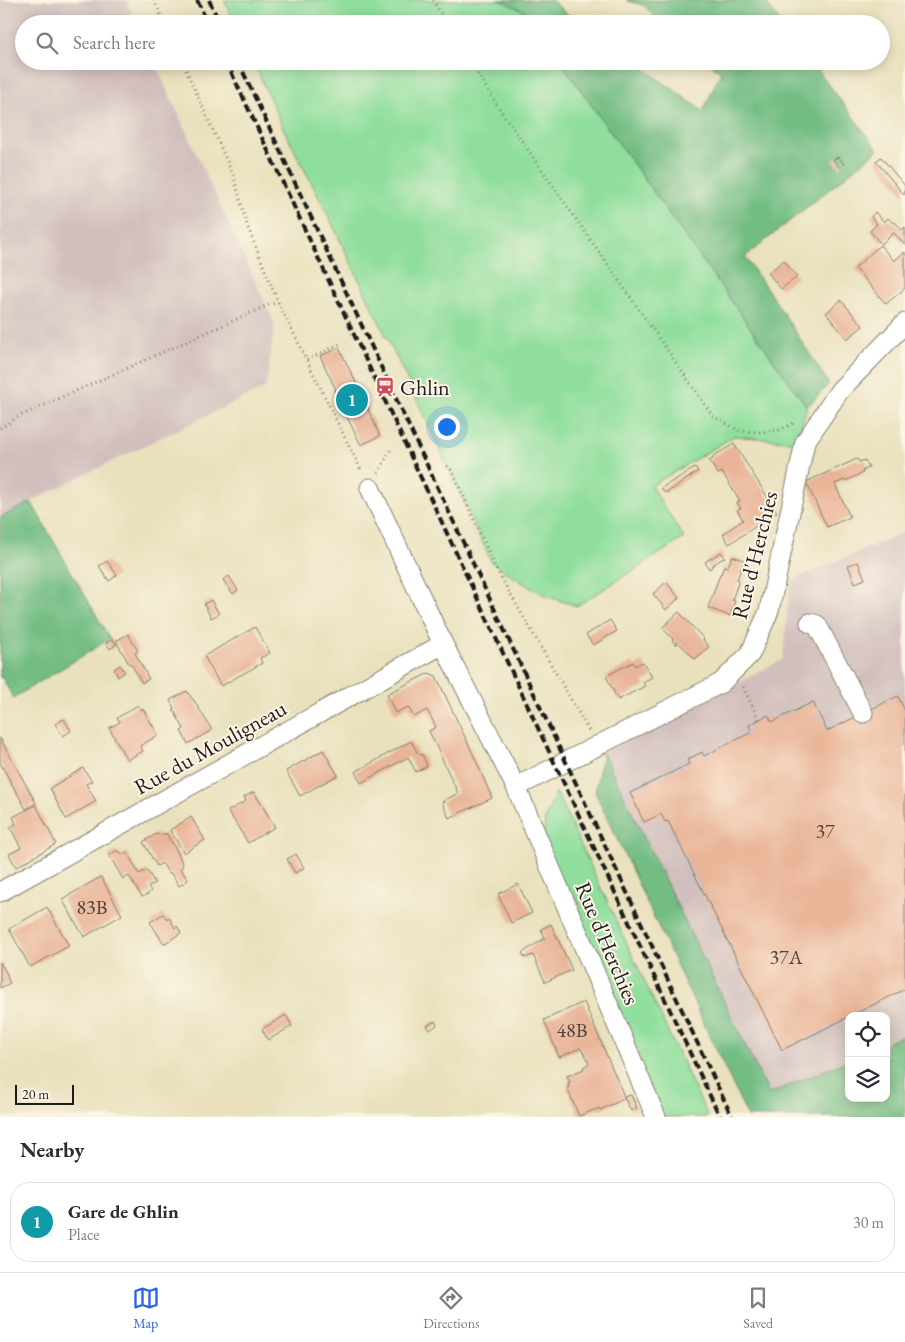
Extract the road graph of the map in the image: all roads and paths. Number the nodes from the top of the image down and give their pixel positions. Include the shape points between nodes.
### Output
1 (154, 0) edge
2 (433, 0) edge
3 (161, 15) edge
4 (442, 15) edge
5 (186, 70) edge
6 (476, 70) edge
7 (278, 302) junction
8 (905, 323) edge
9 (342, 343) dead end
10 (307, 360) junction
11 (797, 421) dead end
12 (0, 428) edge
13 (391, 449) dead end
14 (447, 466) dead end
15 (370, 488) junction
16 (810, 623) dead end
17 (443, 644) junction
18 (748, 696) dead end
19 (863, 713) dead end
20 (759, 720) dead end
21 (597, 745) junction
22 (516, 786) junction
23 (0, 892) edge
24 (656, 1117) edge

1 - 3 path
2 - 4 path
5 - 7 path via 234,177 246,225
6 - 11 path via 713,416 740,431 780,430
7 - 10 path
7 - 12 path via 20,416
8 - 21 street, Rue d'Herchies via 840,390 804,442 769,611 750,654 721,683
9 - 10 path
10 - 15 path
13 - 15 path
14 - 21 path via 453,472 496,569
15 - 17 street, Rue d'Herchies
16 - 19 street via 817,625
17 - 22 street, Rue d'Herchies
17 - 23 street, Rue du Mouligneau
18 - 20 path
21 - 22 street, Rue d'Herchies
22 - 24 street, Rue d'Herchies

